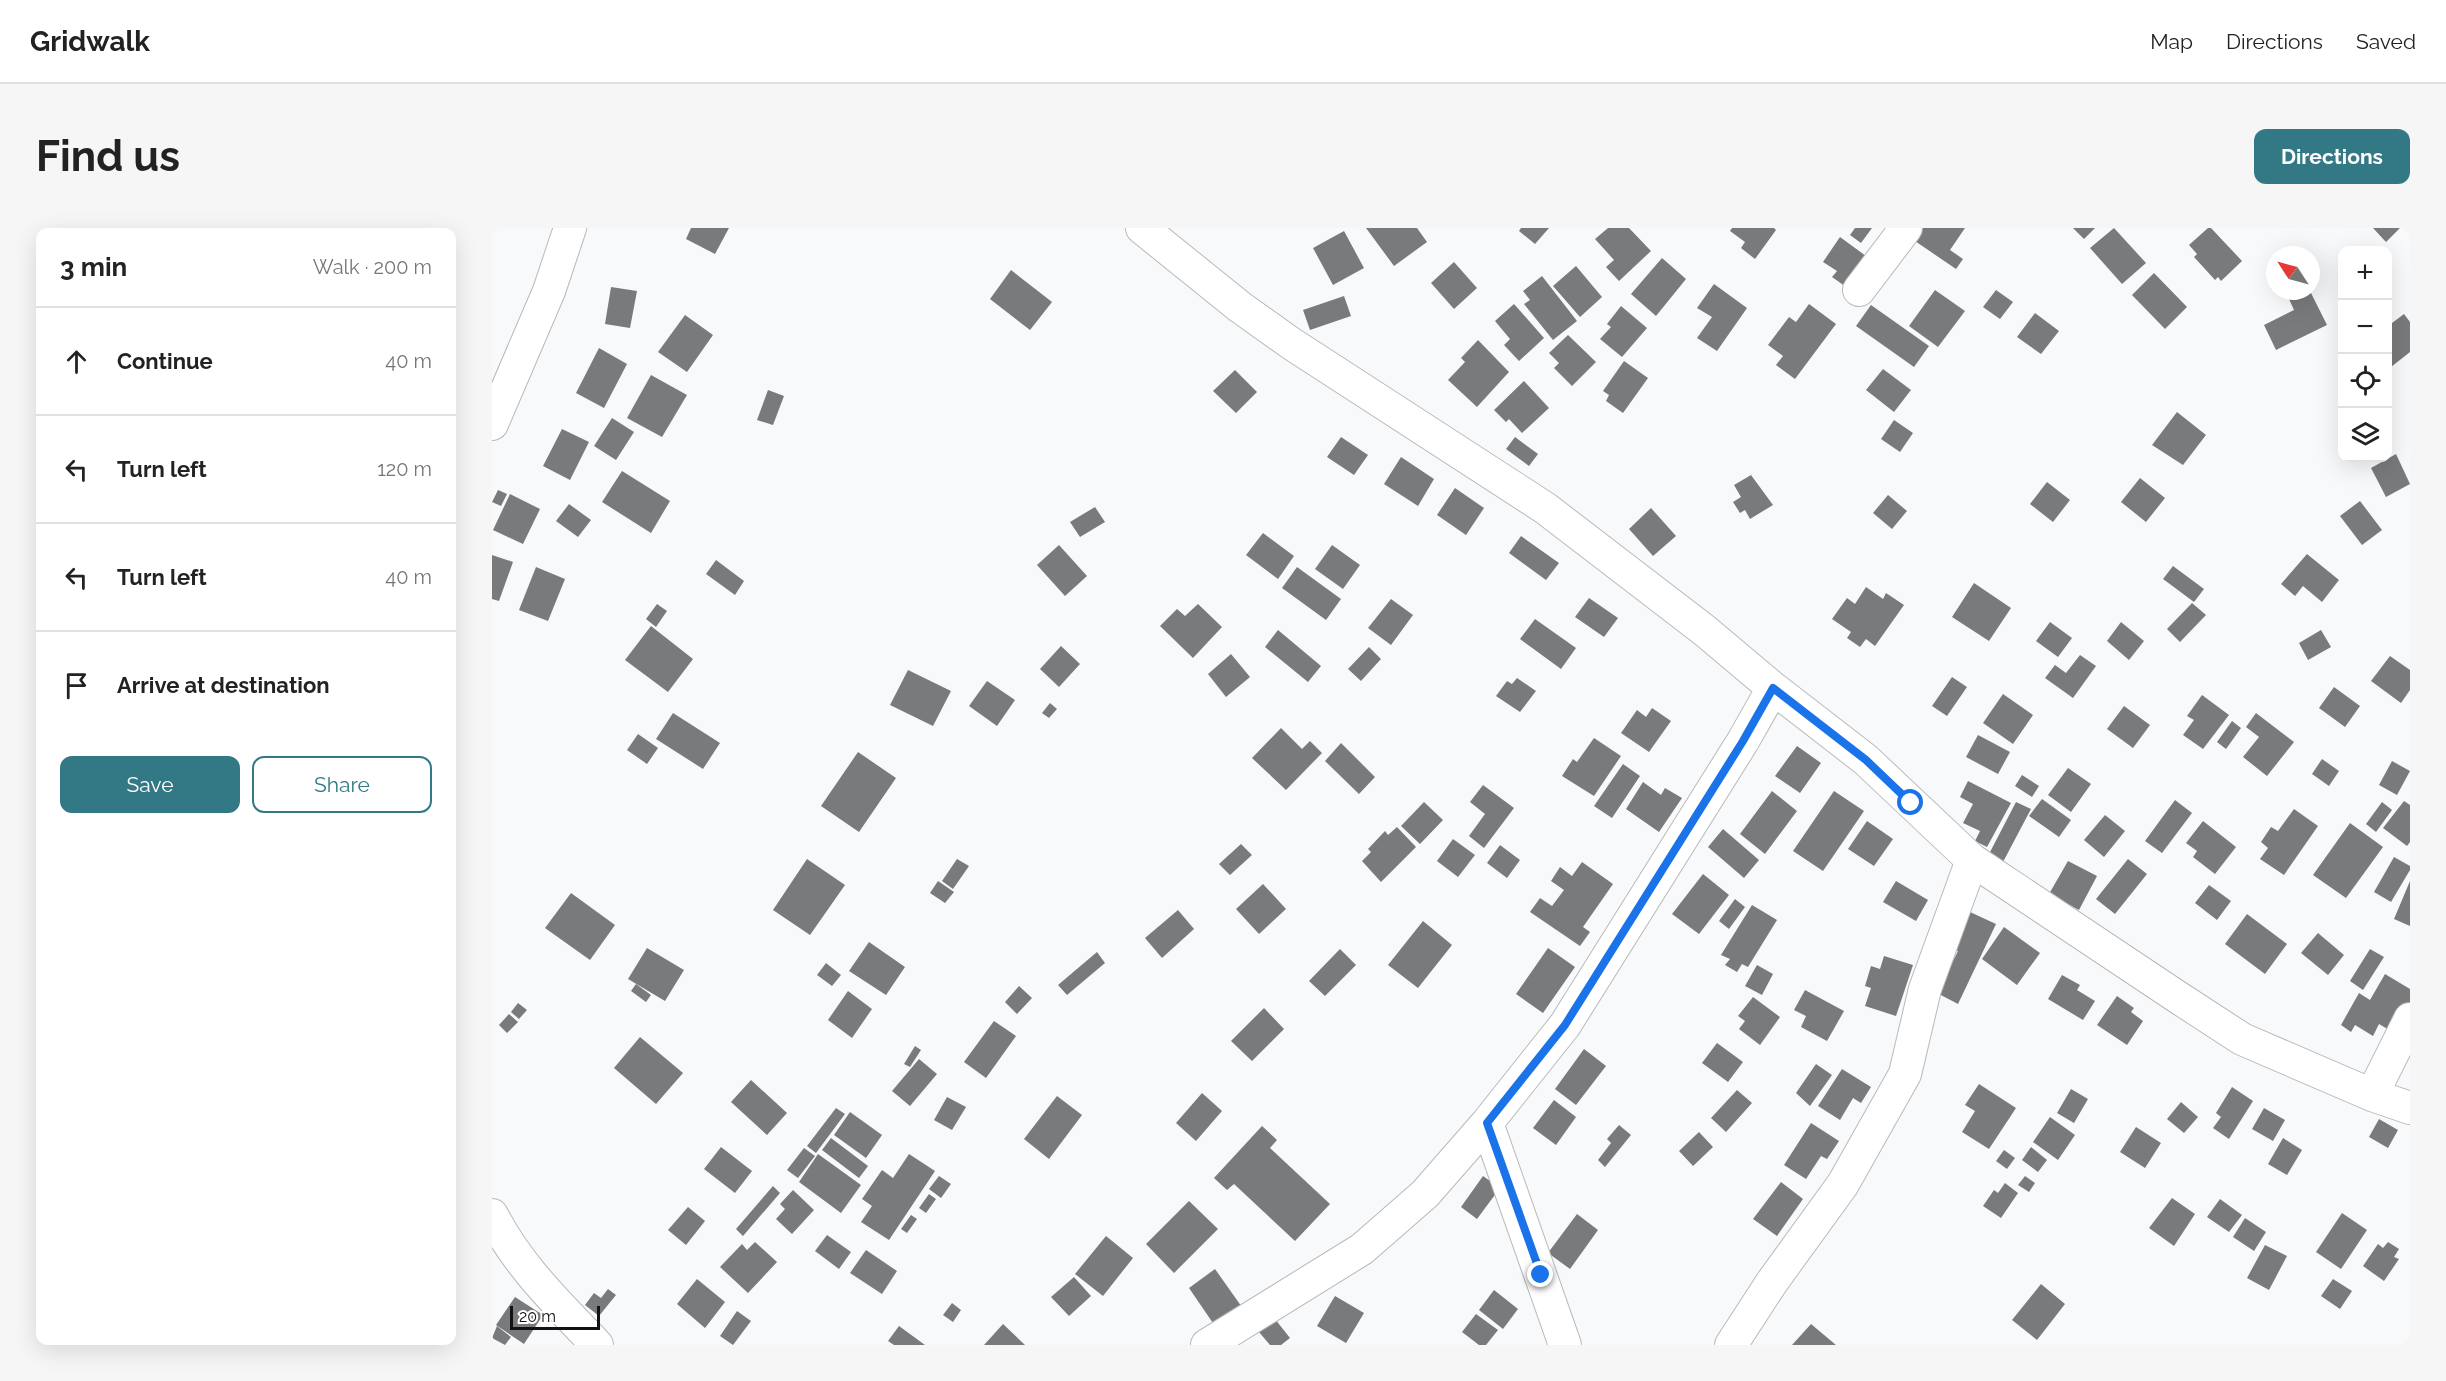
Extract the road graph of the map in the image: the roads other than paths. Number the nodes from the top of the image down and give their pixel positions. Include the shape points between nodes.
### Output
1 (570, 228) edge
2 (1142, 228) edge
3 (1906, 228) edge
4 (1859, 290) dead end
5 (502, 377) edge
6 (492, 424) edge
7 (1773, 688) junction
8 (1972, 860) junction
9 (2410, 1019) edge
10 (2372, 1095) junction
11 (2410, 1108) edge
12 (1487, 1123) junction
13 (492, 1215) edge
14 (597, 1345) edge
15 (1207, 1345) edge
16 (1565, 1345) edge
17 (1731, 1345) edge

1 - 5 street via 549,291
2 - 7 street via 1292,344 1545,508
3 - 4 street
5 - 6 street
7 - 8 street via 1866,760
7 - 12 street via 1565,1025
8 - 10 street via 2242,1039
8 - 17 street via 1925,989 1905,1074 1843,1184
9 - 10 street
10 - 11 street
12 - 15 street via 1425,1194 1362,1249
12 - 16 street
13 - 14 street via 533,1278

